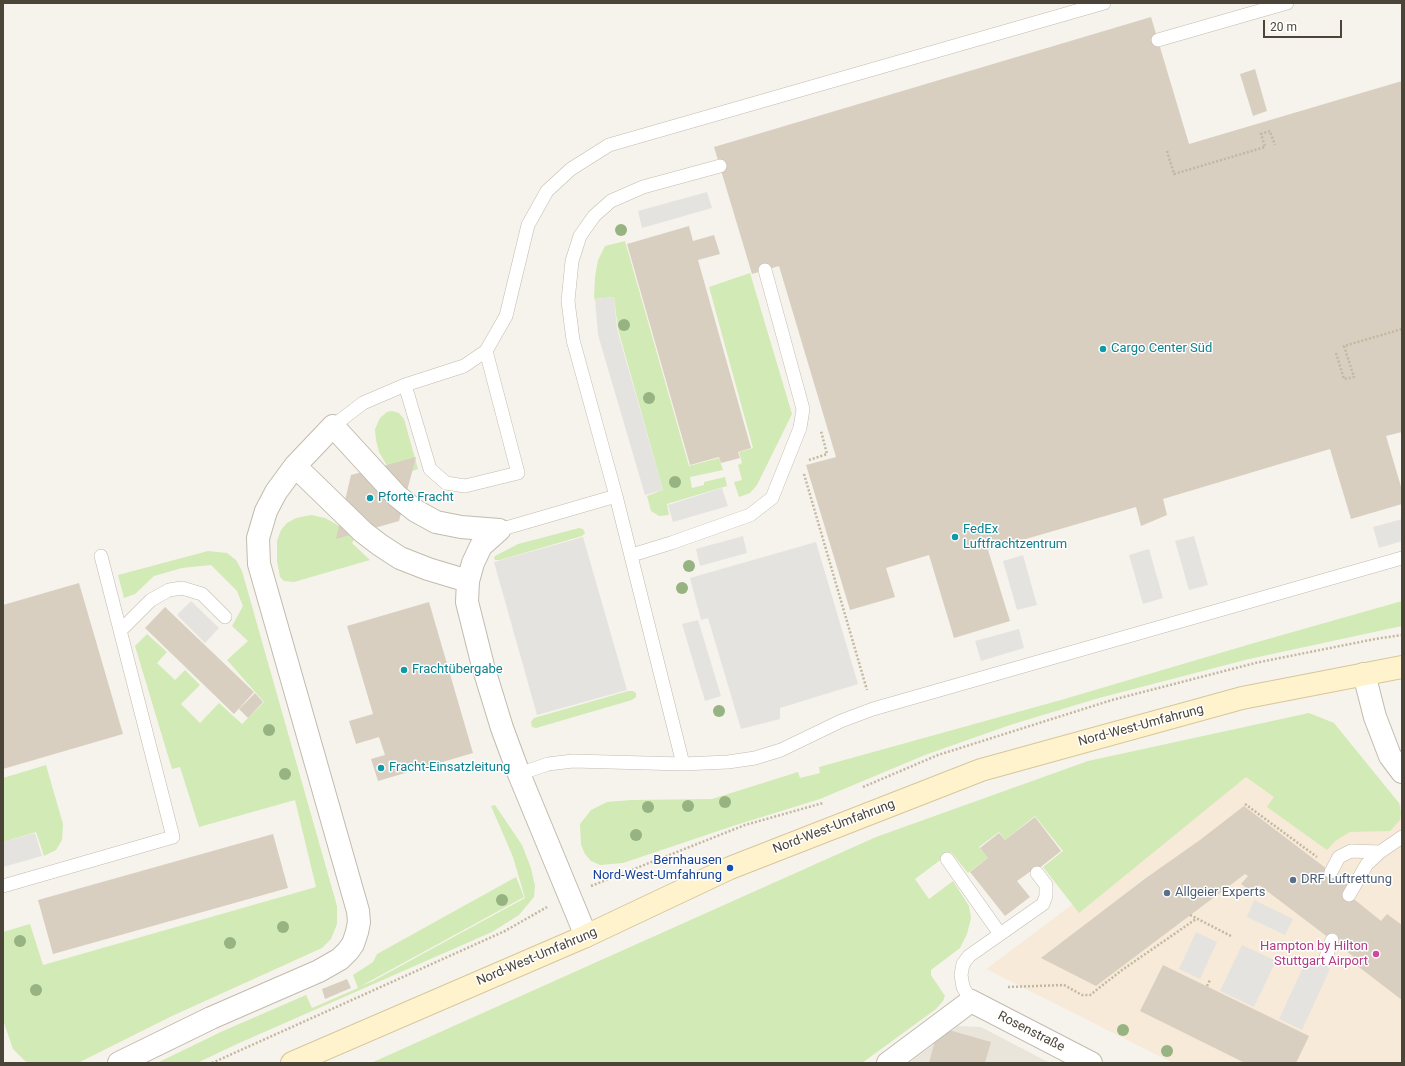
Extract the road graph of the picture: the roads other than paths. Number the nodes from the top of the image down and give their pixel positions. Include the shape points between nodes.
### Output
1 (1104, 3) edge
2 (1287, 3) edge
3 (1158, 40) dead end
4 (720, 166) dead end
5 (765, 270) dead end
6 (486, 351) junction
7 (405, 385) junction
8 (333, 426) junction
9 (295, 466) junction
10 (616, 496) junction
11 (499, 530) junction
12 (632, 555) junction
13 (101, 556) dead end
14 (1402, 558) edge
15 (468, 581) junction
16 (225, 617) dead end
17 (120, 631) junction
18 (1402, 667) edge
19 (1364, 674) junction
20 (683, 764) junction
21 (1402, 772) edge
22 (519, 774) junction
23 (1402, 837) edge
24 (1380, 852) junction
25 (947, 860) dead end
26 (1332, 870) road end
27 (1037, 873) dead end
28 (3, 886) edge
29 (1349, 895) dead end
30 (1000, 934) junction
31 (586, 936) junction
32 (1332, 940) dead end
33 (1325, 960) dead end
34 (971, 1001) junction
35 (119, 1063) edge
36 (292, 1063) edge
37 (888, 1063) edge
38 (1091, 1063) edge

1 - 6 lane via 609,145 570,169 547,191 528,225 506,316
2 - 3 lane
4 - 10 lane via 643,187 611,201 594,216 580,236 572,260 568,301 573,340
5 - 12 lane via 803,409 800,428 772,498 750,514
6 - 7 lane via 464,366
6 - 7 lane via 518,473 465,486 446,483 430,469
7 - 8 lane via 363,403
8 - 9 street
8 - 11 street via 397,496 416,511 436,522
9 - 15 street via 380,545 407,561
9 - 35 street via 266,510 258,538 259,564 358,911 357,932 348,951 340,959 319,971 211,1018
10 - 11 lane
10 - 12 lane
11 - 15 street via 481,546
12 - 20 lane
13 - 17 lane
14 - 20 lane via 873,709 780,750 755,758
15 - 22 street via 467,602 483,666
16 - 17 lane via 202,594 182,588 169,590 150,600
17 - 28 lane via 173,836
18 - 19 main road, Nord-West-Umfahrung
19 - 21 street via 1377,723 1390,756
19 - 31 main road, Nord-West-Umfahrung via 1242,698 982,770 730,868
20 - 22 lane via 573,761 548,764
22 - 31 street
23 - 24 lane
24 - 26 lane via 1352,851 1339,857
24 - 29 lane via 1367,864
25 - 30 lane
27 - 30 lane via 1046,885 1043,904
30 - 34 lane via 969,956 963,964 963,987
31 - 36 main road, Nord-West-Umfahrung
32 - 33 lane
34 - 37 street
34 - 38 street, Rosenstraße

